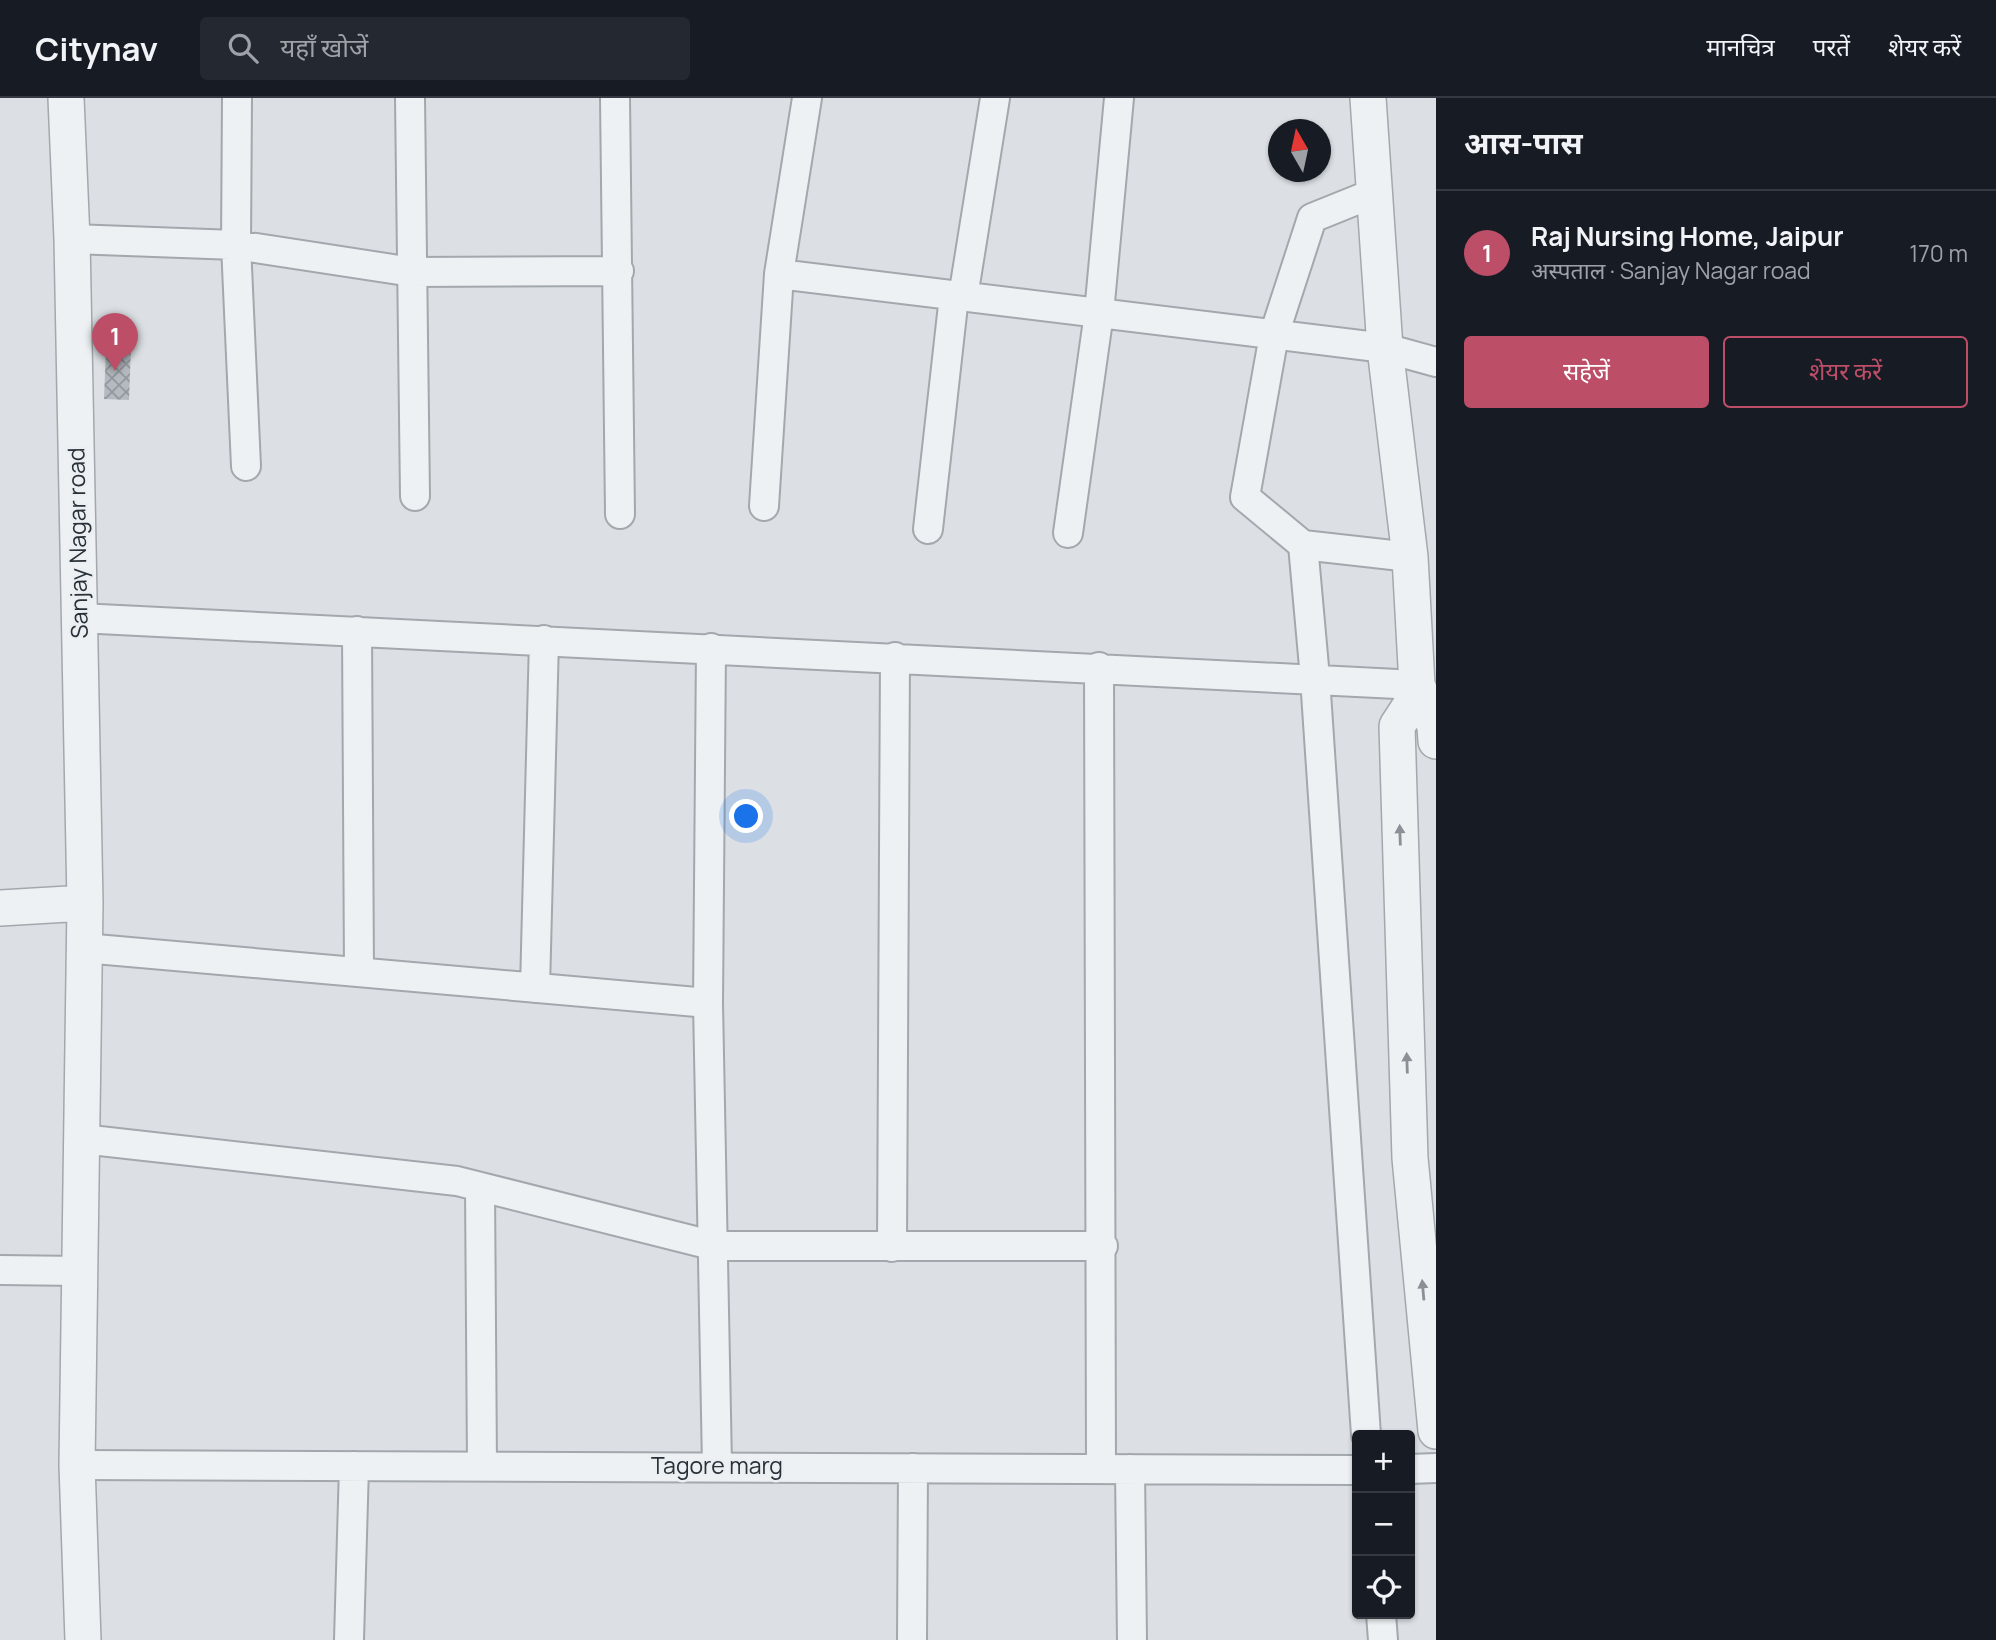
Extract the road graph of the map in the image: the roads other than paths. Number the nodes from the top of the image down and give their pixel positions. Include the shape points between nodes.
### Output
1 (66, 98) edge
2 (237, 98) edge
3 (411, 98) edge
4 (615, 98) edge
5 (807, 98) edge
6 (995, 98) edge
7 (1119, 98) edge
8 (1368, 98) edge
9 (1374, 193) junction
10 (72, 239) junction
11 (236, 245) junction
12 (619, 271) junction
13 (412, 272) junction
14 (779, 274) junction
15 (959, 296) junction
16 (1099, 313) junction
17 (1274, 335) junction
18 (1385, 348) junction
19 (1436, 362) edge
20 (246, 466) dead end
21 (415, 496) dead end
22 (764, 506) dead end
23 (620, 514) dead end
24 (928, 529) dead end
25 (1068, 533) dead end
26 (1303, 545) junction
27 (1410, 558) junction
28 (79, 618) junction
29 (357, 631) junction
30 (544, 640) junction
31 (711, 648) junction
32 (895, 657) junction
33 (1099, 667) junction
34 (1315, 678) junction
35 (1418, 690) junction
36 (1435, 726) edge
37 (1436, 741) edge
38 (85, 903) junction
39 (0, 908) edge
40 (84, 948) junction
41 (359, 972) junction
42 (535, 988) junction
43 (708, 1003) junction
44 (82, 1139) junction
45 (480, 1187) junction
46 (715, 1246) junction
47 (1103, 1246) junction
48 (892, 1247) junction
49 (0, 1270) edge
50 (80, 1272) junction
51 (1366, 1430) edge
52 (1436, 1431) edge
53 (77, 1465) junction
54 (717, 1465) junction
55 (354, 1466) junction
56 (482, 1466) junction
57 (913, 1468) junction
58 (1436, 1468) edge
59 (1101, 1469) junction
60 (1130, 1469) junction
61 (1415, 1469) edge
62 (1352, 1470) edge
63 (1381, 1619) edge
64 (83, 1640) edge
65 (349, 1640) edge
66 (912, 1640) edge
67 (1132, 1640) edge
68 (1383, 1640) edge

1 - 10 street, Sanjay Nagar road
2 - 11 street
3 - 13 street
4 - 12 street
5 - 14 street
6 - 15 street
7 - 16 street
8 - 9 street
9 - 17 street via 1312,218
9 - 18 street
10 - 11 street
10 - 28 street, Sanjay Nagar road
11 - 13 street
11 - 20 street
12 - 13 street
12 - 23 street
13 - 21 street
14 - 15 street
14 - 22 street
15 - 16 street
15 - 24 street
16 - 17 street
16 - 25 street
17 - 18 street
17 - 26 street via 1245,497
18 - 19 street
18 - 27 street
26 - 27 street
26 - 34 street
27 - 35 street
28 - 29 street
28 - 38 street, Sanjay Nagar road
29 - 30 street
29 - 41 street
30 - 31 street
30 - 42 street
31 - 32 street
31 - 43 street
32 - 33 street
32 - 48 street
33 - 34 street
33 - 47 street
34 - 35 street
34 - 51 street
35 - 36 street
52 -> 35 street via 1410,1158 1396,726
36 - 37 street
38 - 39 street
38 - 40 street, Sanjay Nagar road
40 - 41 street
40 - 44 street, Sanjay Nagar road
41 - 42 street
42 - 43 street
43 - 46 street
44 - 45 street
44 - 50 street, Sanjay Nagar road
45 - 46 street
45 - 56 street
46 - 48 street
46 - 54 street
47 - 48 street
47 - 59 street
49 - 50 street
50 - 53 street, Sanjay Nagar road
53 - 55 street, Tagore marg
53 - 64 street, Sanjay Nagar road
54 - 56 street, Tagore marg
54 - 57 street, Tagore marg
55 - 56 street, Tagore marg
55 - 65 street
57 - 59 street, Tagore marg
57 - 66 street
58 - 61 street
59 - 60 street, Tagore marg
60 - 62 street, Tagore marg
60 - 67 street
63 - 68 street

